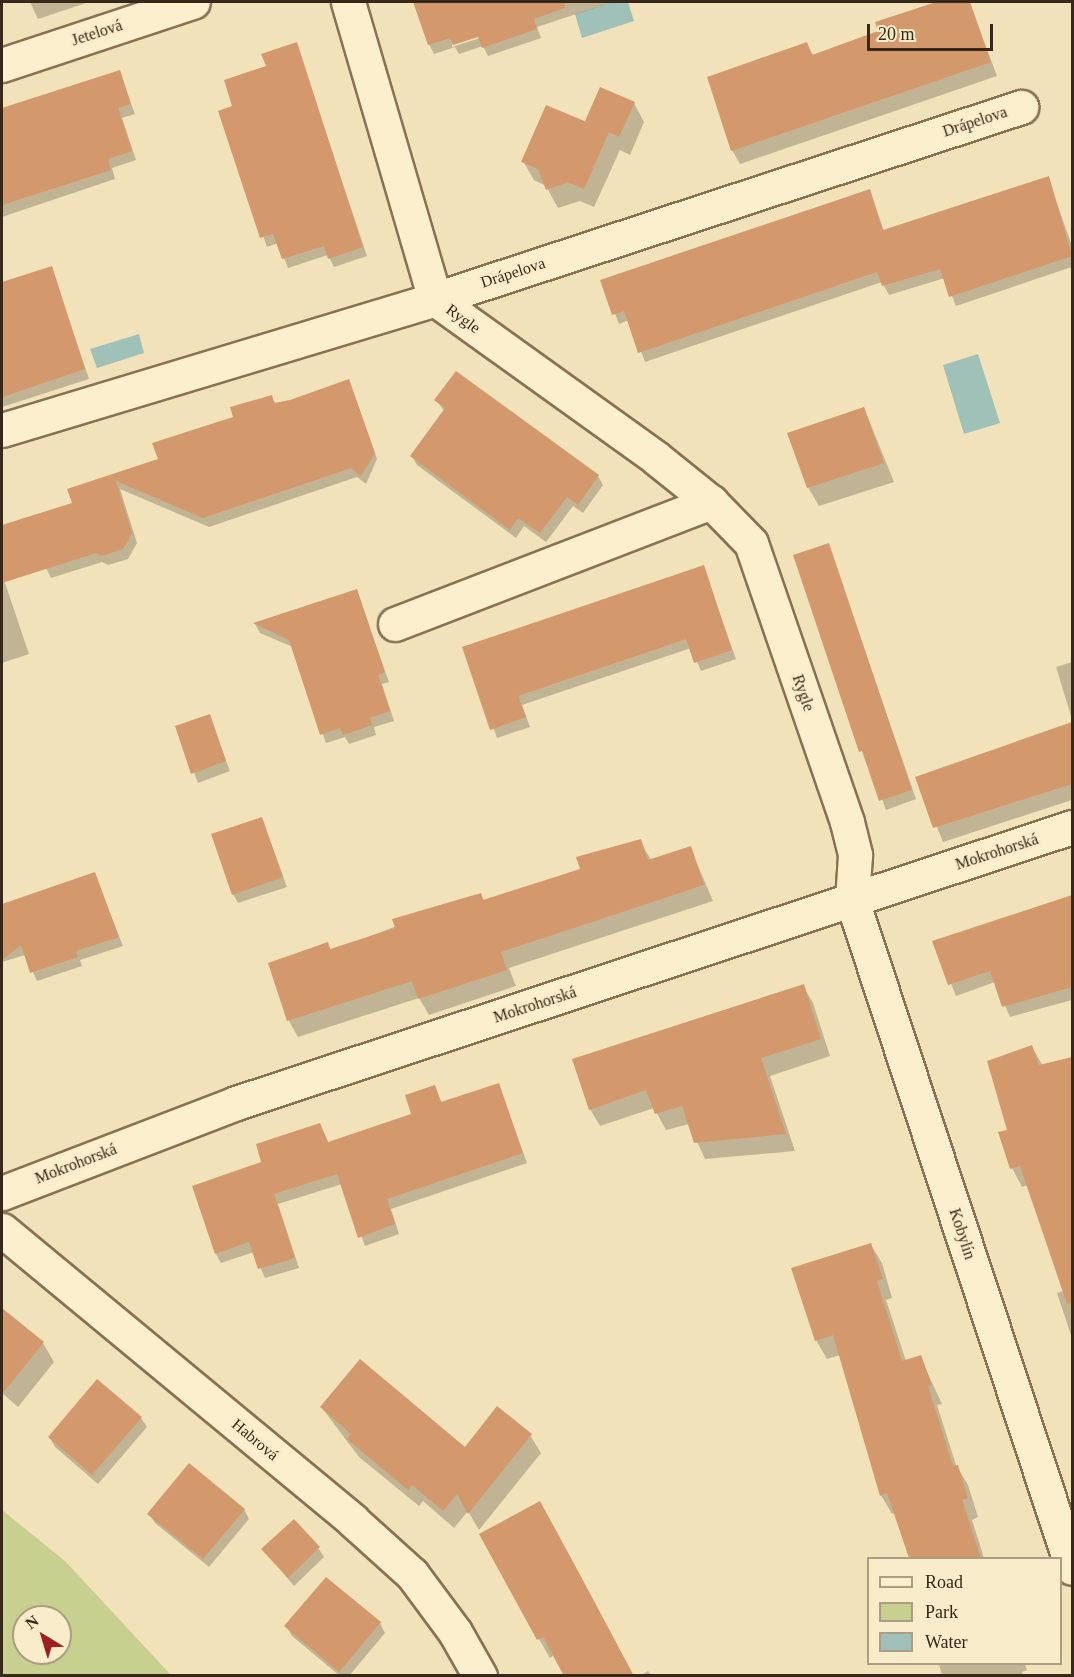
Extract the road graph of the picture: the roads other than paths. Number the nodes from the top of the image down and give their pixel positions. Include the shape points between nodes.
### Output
1 (193, 2) edge
2 (348, 2) edge
3 (2, 65) edge
4 (1021, 106) dead end
5 (435, 299) junction
6 (2, 430) edge
7 (711, 502) junction
8 (395, 624) dead end
9 (1072, 827) edge
10 (852, 900) junction
11 (2, 1192) edge
12 (2, 1230) edge
13 (1072, 1568) edge
14 (480, 1676) edge

1 - 3 street, Jetelová
2 - 5 street, Rygle
4 - 5 street, Drápelova
5 - 6 street, Drápelova
5 - 7 street, Rygle
7 - 8 street
7 - 10 street, Rygle via 751,543 848,822 855,855
9 - 10 street, Mokrohorská
10 - 11 street, Mokrohorská via 236,1103
10 - 13 street, Kobylín
12 - 14 street, Habrová via 412,1574 455,1632

